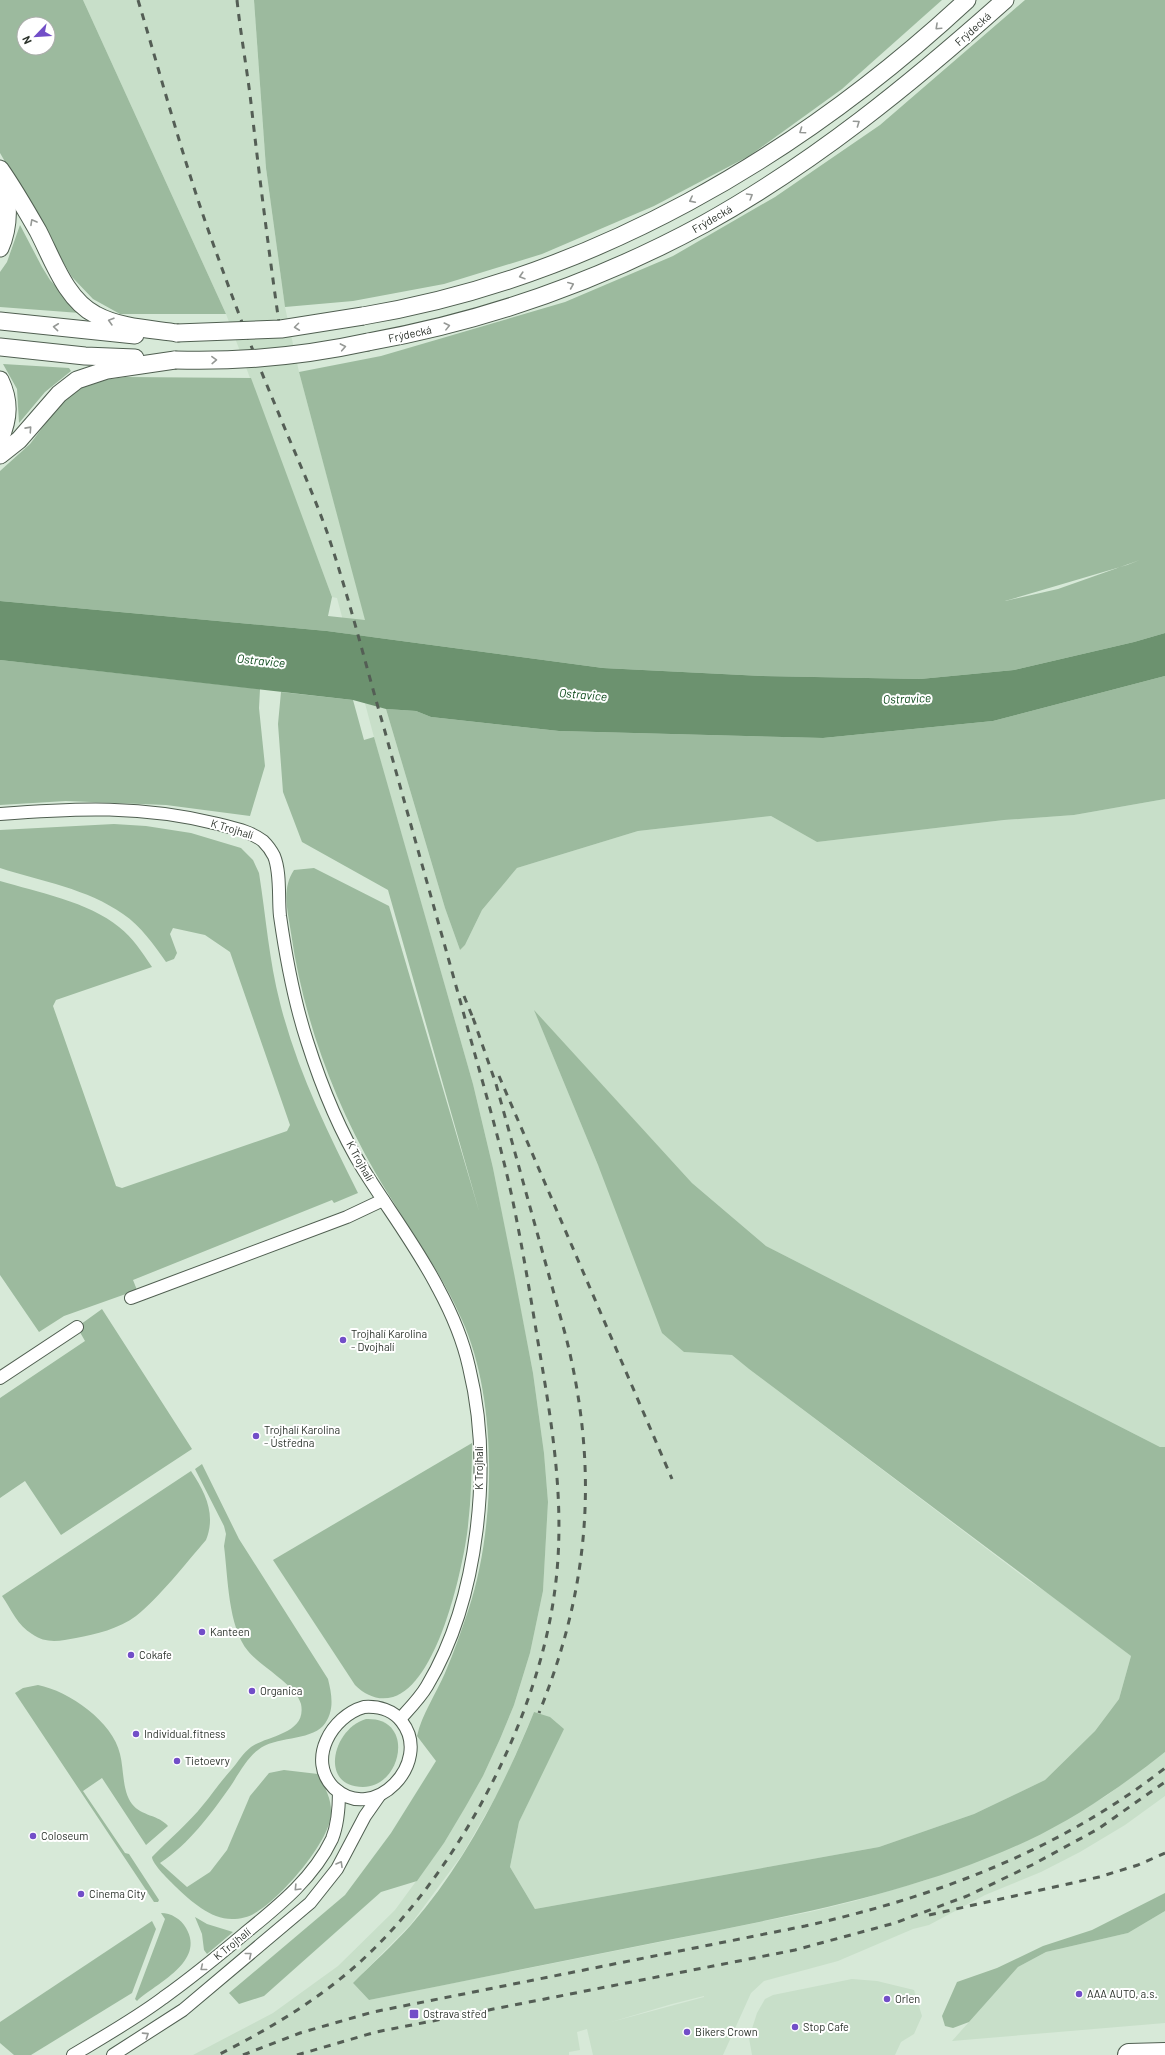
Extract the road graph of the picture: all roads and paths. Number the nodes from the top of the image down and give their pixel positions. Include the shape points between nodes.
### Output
1 (967, 0) edge
2 (1005, 0) edge
3 (0, 170) edge
4 (0, 248) edge
5 (0, 321) edge
6 (168, 333) junction
7 (0, 347) edge
8 (167, 361) junction
9 (0, 380) edge
10 (0, 439) edge
11 (0, 455) edge
12 (0, 814) edge
13 (383, 1200) junction
14 (131, 1298) dead end
15 (77, 1327) dead end
16 (0, 1378) edge
17 (400, 1720) junction
18 (339, 1792) junction
19 (379, 1796) junction
20 (1165, 2054) edge
21 (73, 2055) edge
22 (113, 2055) edge
23 (1129, 2055) edge

1 -> 6 main road, bridge via 931,33 849,98 757,162 711,190 601,245 554,265 456,295 363,316 281,329
8 -> 2 main road, Frýdecká, bridge via 287,356 368,342 453,324 545,296 610,269 704,223 773,182 868,116 948,51
3 - 4 main road via 7,217 6,231
6 -> 3 main road via 106,320 92,313 81,303 60,276 26,210
6 -> 5 main road via 125,335
7 - 8 main road
11 -> 8 main road via 19,440 59,394 77,380 107,370
9 - 10 main road via 8,409
12 - 13 street, K Trojhalí via 67,808 117,809 166,814 248,832 268,846 274,857 285,948 307,1041 326,1094 361,1166
13 - 14 street via 347,1217
13 - 17 street, K Trojhalí via 438,1287 461,1339 474,1389 479,1441 479,1517 463,1599 446,1647 426,1688
15 - 16 street
17 - 18 street via 394,1714 380,1708 364,1707 348,1713 333,1728 323,1748 322,1764 328,1780
17 - 19 street via 409,1734 410,1758 401,1778
18 - 19 street via 359,1799
18 -> 21 street, K Trojhalí via 338,1820 331,1840 320,1860 299,1886 255,1926 181,1985
22 -> 19 street, K Trojhalí via 183,2010 310,1903 337,1869 365,1816
20 - 23 highway

